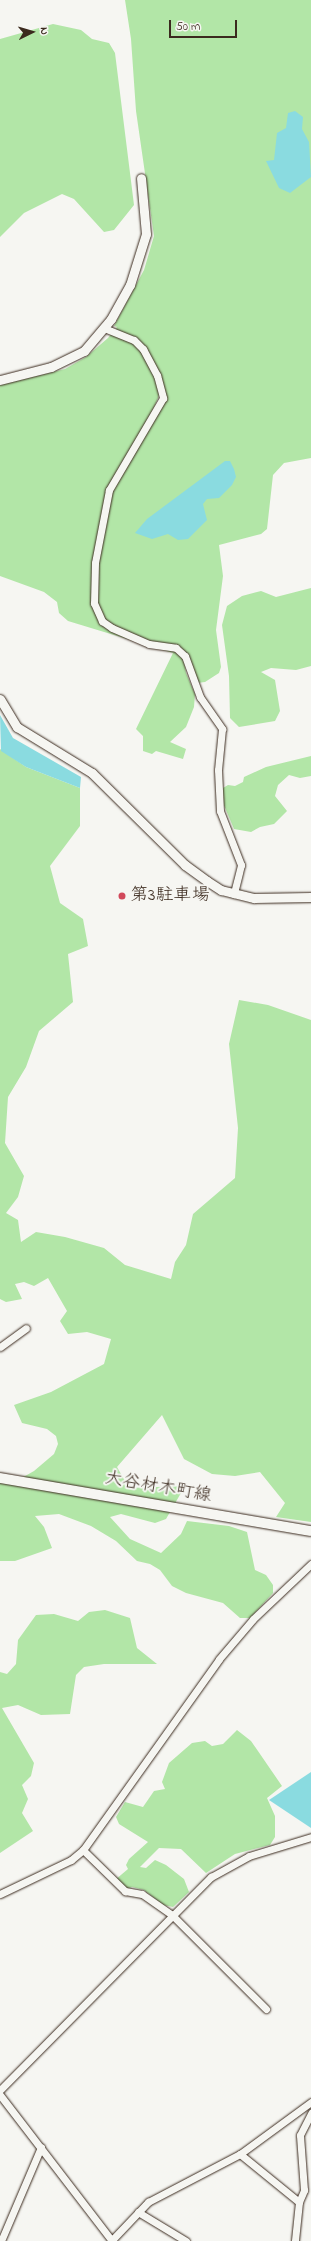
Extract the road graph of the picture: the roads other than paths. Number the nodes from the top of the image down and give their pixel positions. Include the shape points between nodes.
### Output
1 (141, 178) dead end
2 (104, 328) junction
3 (0, 380) edge
4 (0, 699) edge
5 (234, 894) junction
6 (311, 897) edge
7 (26, 1328) dead end
8 (0, 1347) edge
9 (0, 1478) edge
10 (311, 1531) edge
11 (311, 1564) edge
12 (311, 1837) edge
13 (83, 1850) junction
14 (0, 1894) edge
15 (172, 1915) junction
16 (266, 2009) dead end
17 (0, 2090) edge
18 (0, 2095) edge
19 (311, 2102) edge
20 (311, 2113) edge
21 (41, 2147) junction
22 (240, 2154) junction
23 (299, 2202) junction
24 (138, 2212) junction
25 (1, 2241) edge
26 (112, 2241) edge
27 (186, 2241) edge
28 (295, 2241) edge

1 - 2 street via 146,234 130,285
2 - 3 street via 77,354 51,367
2 - 5 street via 134,340 143,349 157,375 163,398 109,490 95,563 94,603 102,621 112,628 149,644 176,648 185,656 200,697 222,729 218,770 220,811 241,865
4 - 5 street via 17,727 92,773 185,866 221,890
5 - 6 street via 269,900
7 - 8 street
9 - 10 main road, 大谷材木町線
11 - 13 street via 253,1619 219,1659
12 - 15 street via 231,1864 201,1886
13 - 14 street via 71,1860
13 - 15 street via 125,1891 142,1894
15 - 16 street
15 - 17 street
18 - 21 street
19 - 22 street
20 - 23 street via 299,2140 304,2190
21 - 25 street
21 - 26 street
22 - 23 street
22 - 24 street via 148,2202
23 - 28 street
24 - 26 street
24 - 27 street

